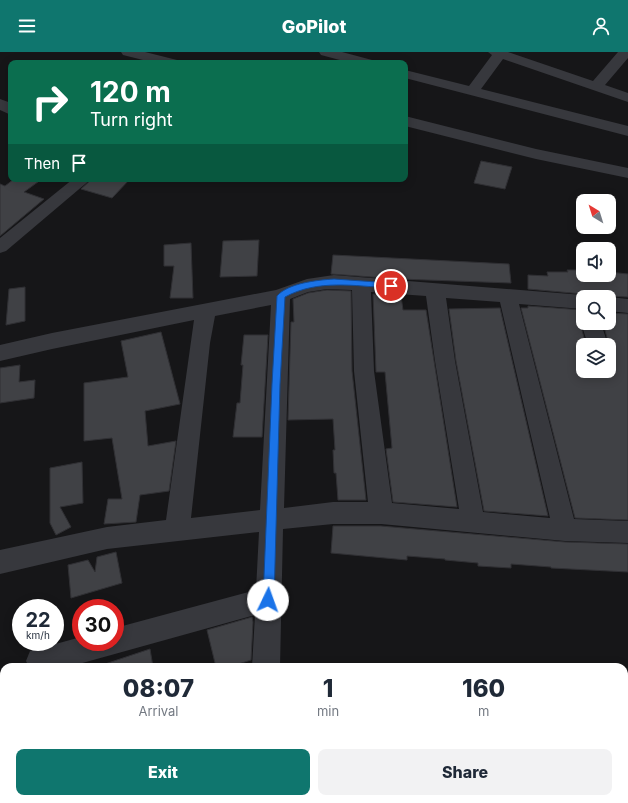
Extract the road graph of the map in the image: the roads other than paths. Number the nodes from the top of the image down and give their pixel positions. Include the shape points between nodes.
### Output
1 (128, 52) edge
2 (326, 52) edge
3 (497, 53) edge
4 (622, 55) edge
5 (160, 60) edge
6 (355, 60) edge
7 (408, 75) edge
8 (595, 87) junction
9 (472, 90) junction
10 (628, 98) edge
11 (408, 122) edge
12 (628, 131) edge
13 (628, 173) edge
14 (79, 182) edge
15 (0, 246) edge
16 (361, 283) junction
17 (435, 289) junction
18 (281, 296) junction
19 (508, 297) junction
20 (576, 302) edge
21 (616, 305) edge
22 (628, 306) edge
23 (206, 310) junction
24 (0, 353) edge
25 (381, 513) junction
26 (272, 519) junction
27 (473, 522) junction
28 (565, 530) junction
29 (177, 531) junction
30 (628, 532) edge
31 (0, 562) edge
32 (268, 600) junction
33 (124, 639) edge
34 (77, 651) edge
35 (40, 661) dead end
36 (266, 663) edge

1 - 5 street
2 - 6 street
3 - 8 street
3 - 9 street
4 - 8 street
7 - 9 street
8 - 10 street
9 - 12 street
11 - 13 street via 536,154
14 - 15 street
16 - 17 street
16 - 18 street via 318,282 294,288
16 - 25 street via 364,371
17 - 19 street
17 - 27 street
18 - 23 street
18 - 26 street
19 - 20 street
19 - 28 street
21 - 22 street
23 - 24 street
23 - 29 street
25 - 26 street via 333,512
25 - 27 street
26 - 29 street
26 - 32 street
27 - 28 street
28 - 30 street
29 - 31 street via 107,538
32 - 33 street
32 - 36 street
34 - 35 street

